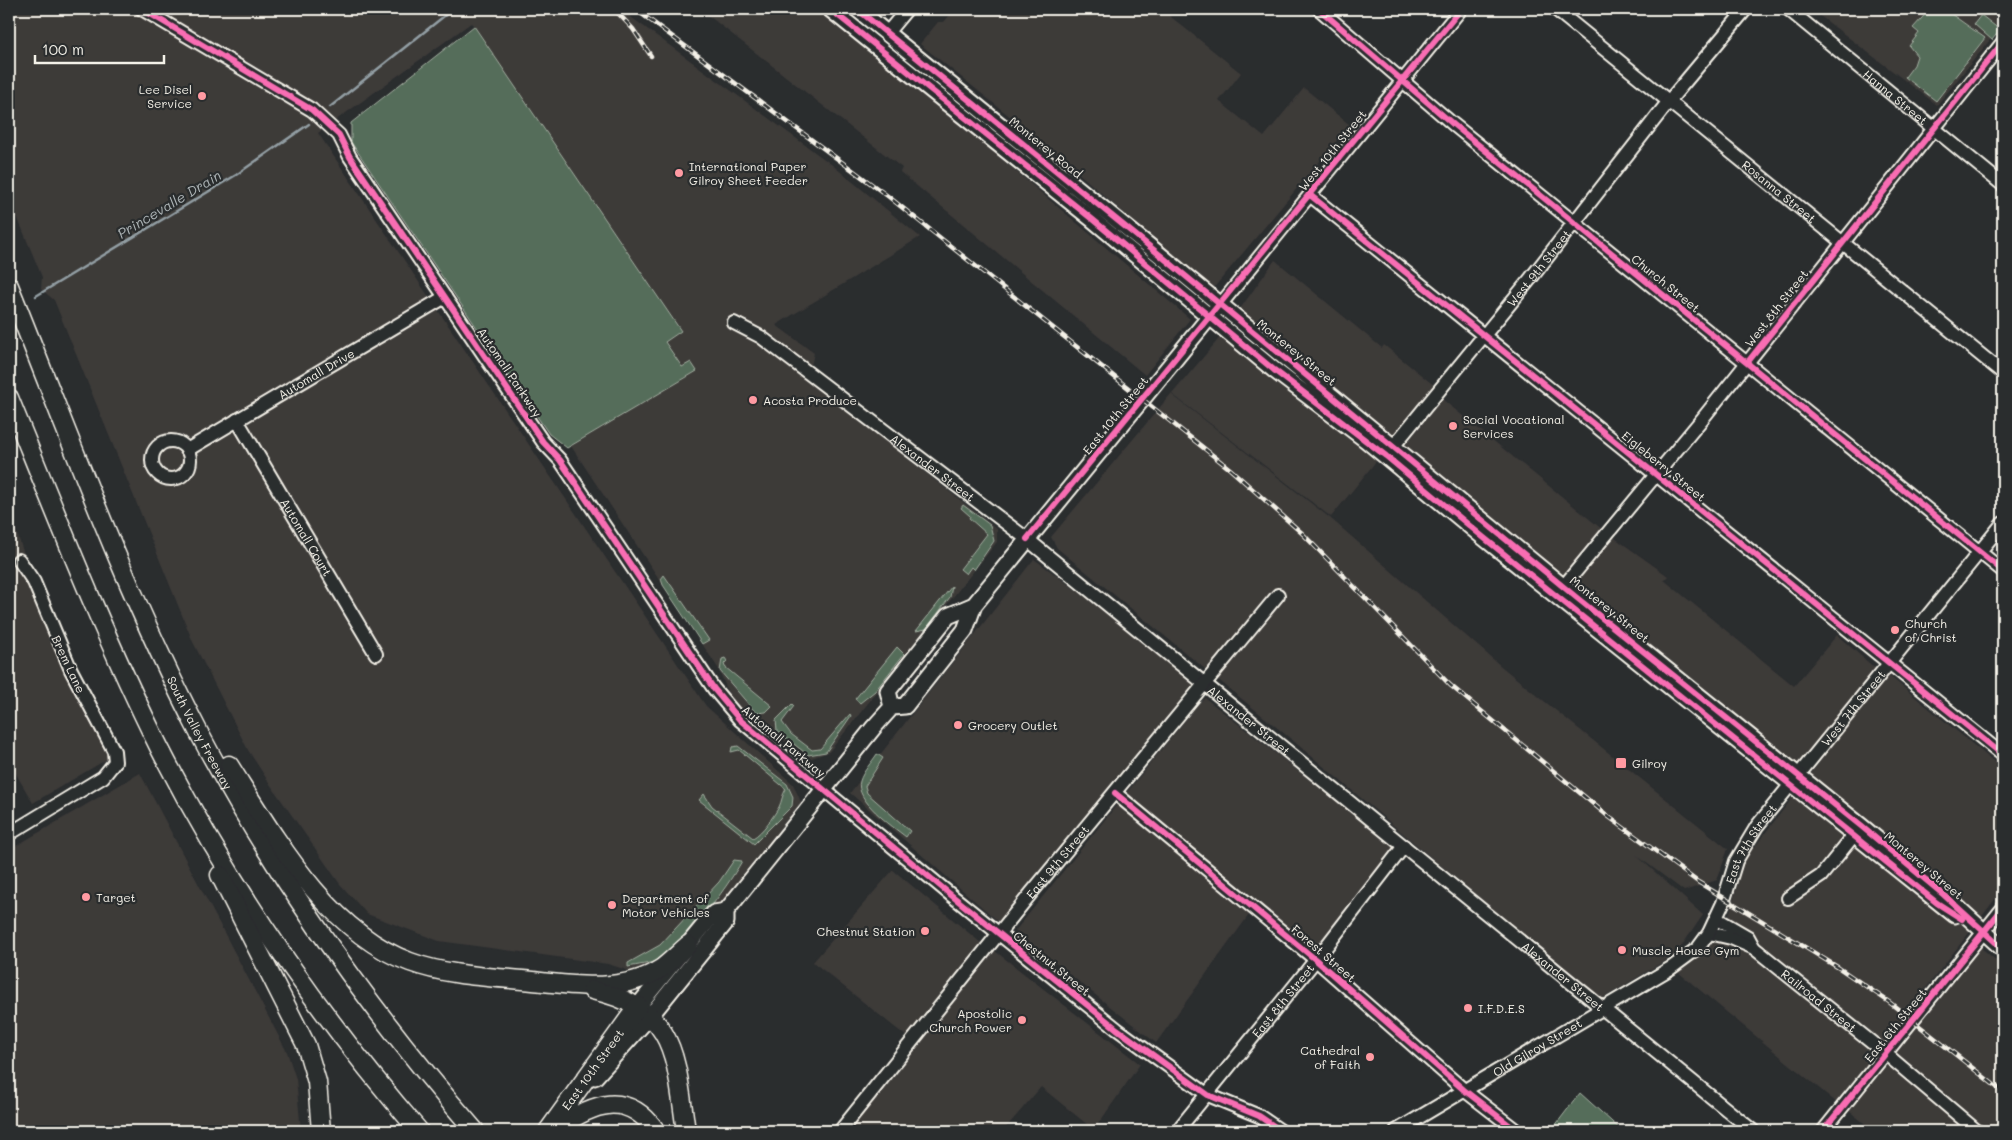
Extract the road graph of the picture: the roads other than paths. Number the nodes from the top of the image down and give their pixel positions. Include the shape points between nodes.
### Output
1 (142, 9) edge
2 (830, 9) edge
3 (857, 9) edge
4 (907, 9) edge
5 (1319, 9) edge
6 (1461, 9) edge
7 (1555, 9) edge
8 (1746, 9) edge
9 (1788, 9) edge
10 (887, 34) junction
11 (2003, 42) edge
12 (1404, 80) junction
13 (1669, 101) junction
14 (1933, 128) junction
15 (2003, 185) edge
16 (1310, 195) junction
17 (1573, 222) junction
18 (1842, 242) junction
19 (9, 286) edge
20 (445, 296) junction
21 (1221, 304) junction
22 (1210, 317) junction
23 (734, 324) dead end
24 (1485, 336) junction
25 (1747, 363) junction
26 (2003, 373) edge
27 (9, 398) edge
28 (237, 420) junction
29 (187, 450) dead end
30 (1389, 452) junction
31 (1656, 475) junction
32 (2003, 522) edge
33 (1027, 539) junction
34 (1980, 552) junction
35 (18, 560) dead end
36 (2003, 571) edge
37 (1560, 591) junction
38 (1278, 595) dead end
39 (974, 605) junction
40 (376, 654) dead end
41 (164, 661) junction
42 (1890, 663) junction
43 (1204, 683) junction
44 (892, 707) junction
45 (2003, 755) edge
46 (1794, 780) junction
47 (824, 790) junction
48 (1115, 793) junction
49 (9, 834) edge
50 (207, 834) junction
51 (1854, 835) junction
52 (1404, 846) junction
53 (1788, 898) dead end
54 (2003, 908) edge
55 (726, 911) junction
56 (1717, 919) junction
57 (1710, 933) junction
58 (1983, 933) junction
59 (999, 935) junction
60 (688, 945) junction
61 (1754, 948) junction
62 (2003, 949) edge
63 (1316, 960) junction
64 (564, 985) junction
65 (1604, 1008) junction
66 (644, 1011) junction
67 (381, 1017) junction
68 (1886, 1054) junction
69 (1464, 1090) junction
70 (1208, 1095) junction
71 (1512, 1130) edge
72 (321, 1131) edge
73 (419, 1131) edge
74 (475, 1131) edge
75 (489, 1131) edge
76 (548, 1131) edge
77 (554, 1131) edge
78 (656, 1131) edge
79 (686, 1131) edge
80 (840, 1131) edge
81 (1177, 1131) edge
82 (1280, 1131) edge
83 (1396, 1131) edge
84 (1753, 1131) edge
85 (1824, 1131) edge
86 (1977, 1131) edge

1 - 20 street, Automall Parkway via 297,100 325,121 339,135 350,157
2 - 22 main road
3 - 10 main road, Monterey Road
4 - 10 street
5 - 12 street, Church Street
6 - 12 street, West 10th Street
7 - 13 street, Rosanna Street
8 - 13 street, West 9th Street
9 - 14 street, Hanna Street
10 - 21 main road, Monterey Road
11 - 14 street, West 8th Street
12 - 16 street, West 10th Street
12 - 17 street, Church Street
13 - 17 street, West 9th Street
13 - 18 street, Rosanna Street
14 - 15 street, Hanna Street
14 - 18 street, West 8th Street
16 - 21 street, West 10th Street
16 - 24 street, Eigleberry Street
17 - 24 street, West 9th Street
17 - 25 street, Church Street
18 - 25 street, West 8th Street
18 - 26 street, Rosanna Street
19 - 41 highway, South Valley Freeway
20 - 28 street, Automall Drive
20 - 47 street, Automall Parkway via 723,701 748,728
21 - 22 main road, East 10th Street
21 - 30 main road, Monterey Street
22 - 30 main road, Monterey Street
22 - 33 main road, East 10th Street
23 - 33 street, Alexander Street via 761,338
24 - 30 street, West 9th Street
24 - 31 street, Eigleberry Street
25 - 31 street, West 8th Street
25 - 34 street, Church Street
27 - 50 highway via 111,647 161,751
28 - 29 street, Automall Drive
28 - 40 street, Automall Court
30 - 37 main road, Monterey Street
31 - 37 street, West 8th Street
31 - 42 street, Eigleberry Street
32 - 34 street, West 7th Street
33 - 39 main road, East 10th Street
33 - 43 street, Alexander Street
34 - 36 street, Church Street
34 - 42 street, West 7th Street
35 - 49 street, Brem Lane via 34,582 71,670 116,756 112,768 103,777
37 - 46 main road, Monterey Street
38 - 43 street, East 9th Street
39 - 44 main road, East 10th Street via 965,630 905,706
39 - 44 main road, East 10th Street via 948,616 943,622 888,691
41 - 64 highway via 288,854 318,894 358,935 396,957 425,967
41 - 67 highway, South Valley Freeway via 258,837 314,925
42 - 45 street, Eigleberry Street
42 - 46 street, West 7th Street
43 - 48 street, East 9th Street
43 - 52 street, Alexander Street
44 - 47 main road, East 10th Street
46 - 51 main road, Monterey Street
46 - 56 street, East 7th Street via 1742,850
46 - 58 main road, Monterey Street via 1944,895
47 - 55 main road, East 10th Street
47 - 59 street, Chestnut Street
48 - 59 street, East 9th Street
48 - 63 street, Forest Street
50 - 72 highway via 219,874 306,1045 317,1082
50 - 73 highway via 319,1006
51 - 53 street via 1822,876
51 - 58 main road, Monterey Street via 1937,902
52 - 63 street, East 8th Street
52 - 65 street, Alexander Street
54 - 58 street, East 6th Street
55 - 60 main road, East 10th Street via 714,913
55 - 66 main road, East 10th Street via 726,922
56 - 57 street, Old Gilroy Street
56 - 61 street, Railroad Street via 1748,937
57 - 61 street, Railroad Street
57 - 65 street, Old Gilroy Street via 1688,957
58 - 62 main road, Monterey Street
58 - 68 street, East 6th Street
59 - 70 street, Chestnut Street via 1117,1029
59 - 80 street, East 9th Street
60 - 64 highway via 662,967 632,982 599,986
60 - 66 main road, East 10th Street
61 - 68 street, Railroad Street
63 - 69 street, Forest Street
63 - 70 street, East 8th Street
64 - 66 highway via 608,994
65 - 69 street, Old Gilroy Street
65 - 84 street, Alexander Street
66 - 76 highway, East 10th Street
66 - 79 highway via 664,1033 674,1059
67 - 74 highway, South Valley Freeway
67 - 75 highway
68 - 85 street, East 6th Street
68 - 86 street, Railroad Street
69 - 71 street, Forest Street
69 - 83 street, Old Gilroy Street
70 - 81 street, East 8th Street
70 - 82 street, Chestnut Street via 1259,1116
77 - 78 highway via 576,1115 602,1104 616,1104 635,1111

